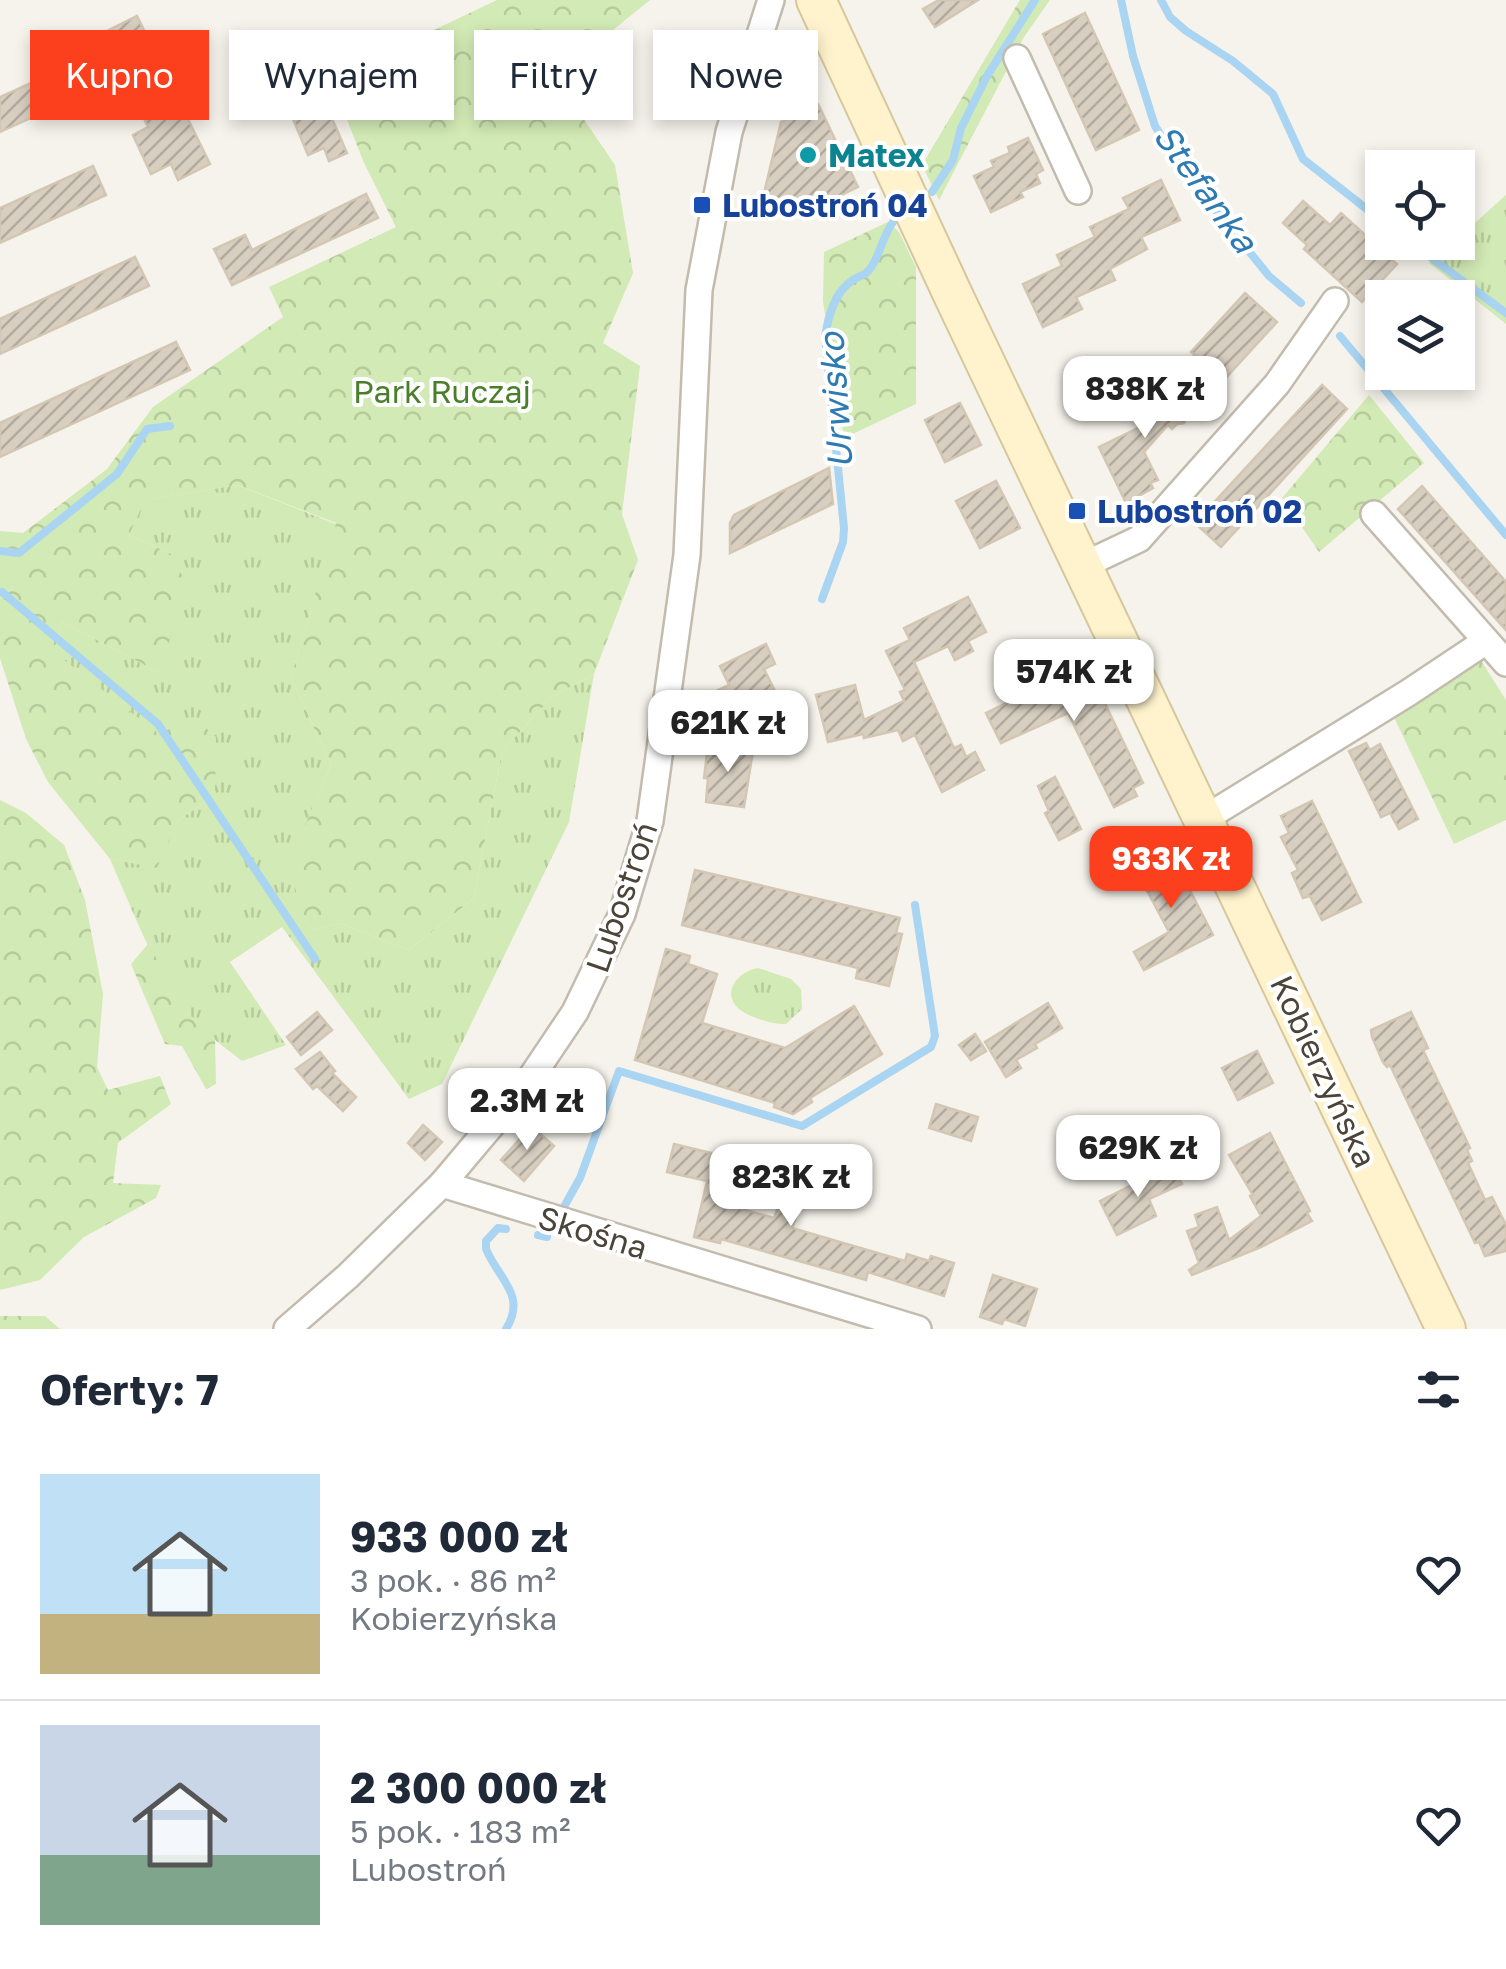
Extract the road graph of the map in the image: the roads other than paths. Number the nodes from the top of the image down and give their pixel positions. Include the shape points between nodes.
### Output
1 (770, 0) edge
2 (816, 0) edge
3 (1016, 58) dead end
4 (1078, 192) dead end
5 (1336, 301) dead end
6 (1374, 514) dead end
7 (1084, 564) junction
8 (1486, 640) junction
9 (1506, 663) edge
10 (1204, 819) junction
11 (442, 1184) junction
12 (287, 1329) edge
13 (918, 1329) edge
14 (1446, 1329) edge

1 - 11 street, Lubostroń via 730,132 699,290 687,555 643,851 609,948 575,1012 528,1082
2 - 7 street, Kobierzyńska
3 - 4 street
5 - 7 street via 1277,384 1139,539
6 - 8 street
7 - 10 street, Kobierzyńska
8 - 9 street
8 - 10 street
10 - 14 street, Kobierzyńska
11 - 12 street, Lubostroń
11 - 13 street, Skośna

